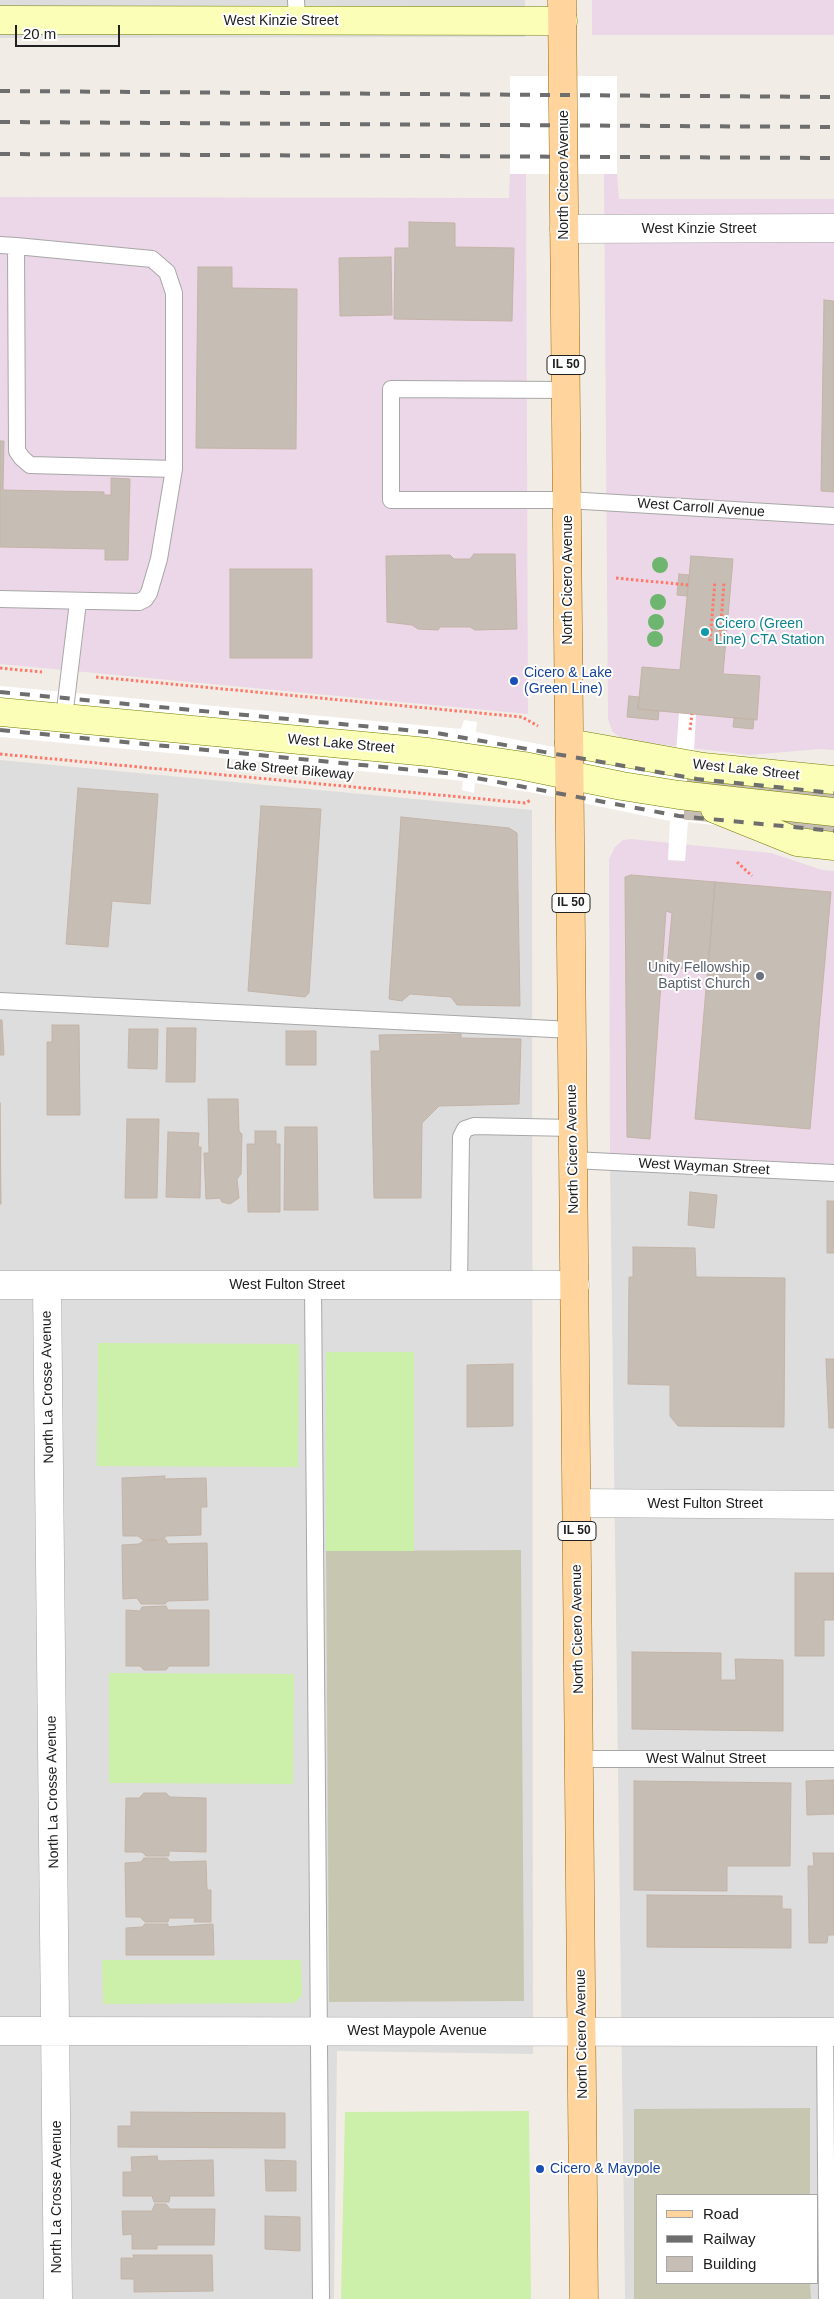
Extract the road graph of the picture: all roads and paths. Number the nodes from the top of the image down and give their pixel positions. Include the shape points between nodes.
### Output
1 (296, 10) edge
2 (562, 11) edge
3 (0, 20) edge
4 (834, 228) edge
5 (564, 229) junction
6 (8, 245) edge
7 (566, 390) junction
8 (174, 469) junction
9 (567, 500) junction
10 (834, 516) edge
11 (616, 578) dead end
12 (715, 581) dead end
13 (724, 582) dead end
14 (688, 585) dead end
15 (0, 599) edge
16 (78, 602) junction
17 (720, 636) dead end
18 (710, 641) dead end
19 (0, 668) edge
20 (68, 675) junction
21 (0, 712) edge
22 (692, 714) dead end
23 (64, 718) junction
24 (690, 730) dead end
25 (569, 743) junction
26 (0, 754) edge
27 (569, 775) junction
28 (834, 780) edge
29 (678, 794) junction
30 (834, 812) edge
31 (834, 846) edge
32 (737, 862) dead end
33 (752, 876) dead end
34 (0, 1001) edge
35 (572, 1030) junction
36 (573, 1128) junction
37 (573, 1160) junction
38 (834, 1173) edge
39 (0, 1285) edge
40 (47, 1285) junction
41 (314, 1285) junction
42 (459, 1285) junction
43 (575, 1286) junction
44 (576, 1503) junction
45 (834, 1505) edge
46 (579, 1759) junction
47 (834, 1759) edge
48 (0, 2031) edge
49 (56, 2031) junction
50 (318, 2031) junction
51 (582, 2032) junction
52 (829, 2032) edge
53 (58, 2299) edge
54 (321, 2299) edge
55 (584, 2299) edge
56 (827, 2299) edge

1 - 2 main road, West Kinzie Street
1 - 3 main road, West Kinzie Street
2 - 5 main road, North Cicero Avenue / IL 50
4 - 5 street, West Kinzie Street
5 - 7 main road, North Cicero Avenue / IL 50
6 - 8 lane via 152,260 167,272 174,294
6 - 8 lane via 17,451 22,458 30,465 42,466
7 - 9 main road, North Cicero Avenue / IL 50
7 - 9 lane, West Carroll Avenue via 392,389 391,500
8 - 16 lane via 159,559 145,599 139,602
9 - 10 lane, West Carroll Avenue
9 - 25 main road, North Cicero Avenue / IL 50
11 - 14 path
12 - 18 path
13 - 17 path
15 - 16 lane
16 - 20 lane
19 - 20 path
20 - 23 lane
20 - 25 path via 522,717
21 - 23 main road, West Lake Street
22 - 24 path
23 - 27 main road, West Lake Street via 428,752
25 - 27 main road, North Cicero Avenue / IL 50
25 - 28 main road, West Lake Street via 703,766
26 - 27 path, Lake Street Bikeway via 525,803
27 - 29 main road, West Lake Street
27 - 35 main road, North Cicero Avenue / IL 50
29 - 30 main road, West Lake Street
29 - 31 main road, West Lake Street via 797,842
32 - 33 path
34 - 35 lane
35 - 36 main road, North Cicero Avenue / IL 50
36 - 37 main road, North Cicero Avenue / IL 50
36 - 42 lane via 474,1126 465,1129 461,1137
37 - 38 lane, West Wayman Street
37 - 43 main road, North Cicero Avenue / IL 50
39 - 40 street, West Fulton Street
40 - 41 street, West Fulton Street
40 - 49 street, North La Crosse Avenue
41 - 42 street, West Fulton Street
41 - 50 lane
42 - 43 street, West Fulton Street
43 - 44 main road, North Cicero Avenue / IL 50
44 - 45 street, West Fulton Street
44 - 46 main road, North Cicero Avenue / IL 50
46 - 47 lane, West Walnut Street
46 - 51 main road, North Cicero Avenue / IL 50
48 - 49 street, West Maypole Avenue
49 - 50 street, West Maypole Avenue
49 - 53 street, North La Crosse Avenue
50 - 51 street, West Maypole Avenue
50 - 54 lane
51 - 52 street, West Maypole Avenue
51 - 55 main road, North Cicero Avenue / IL 50
52 - 56 lane

